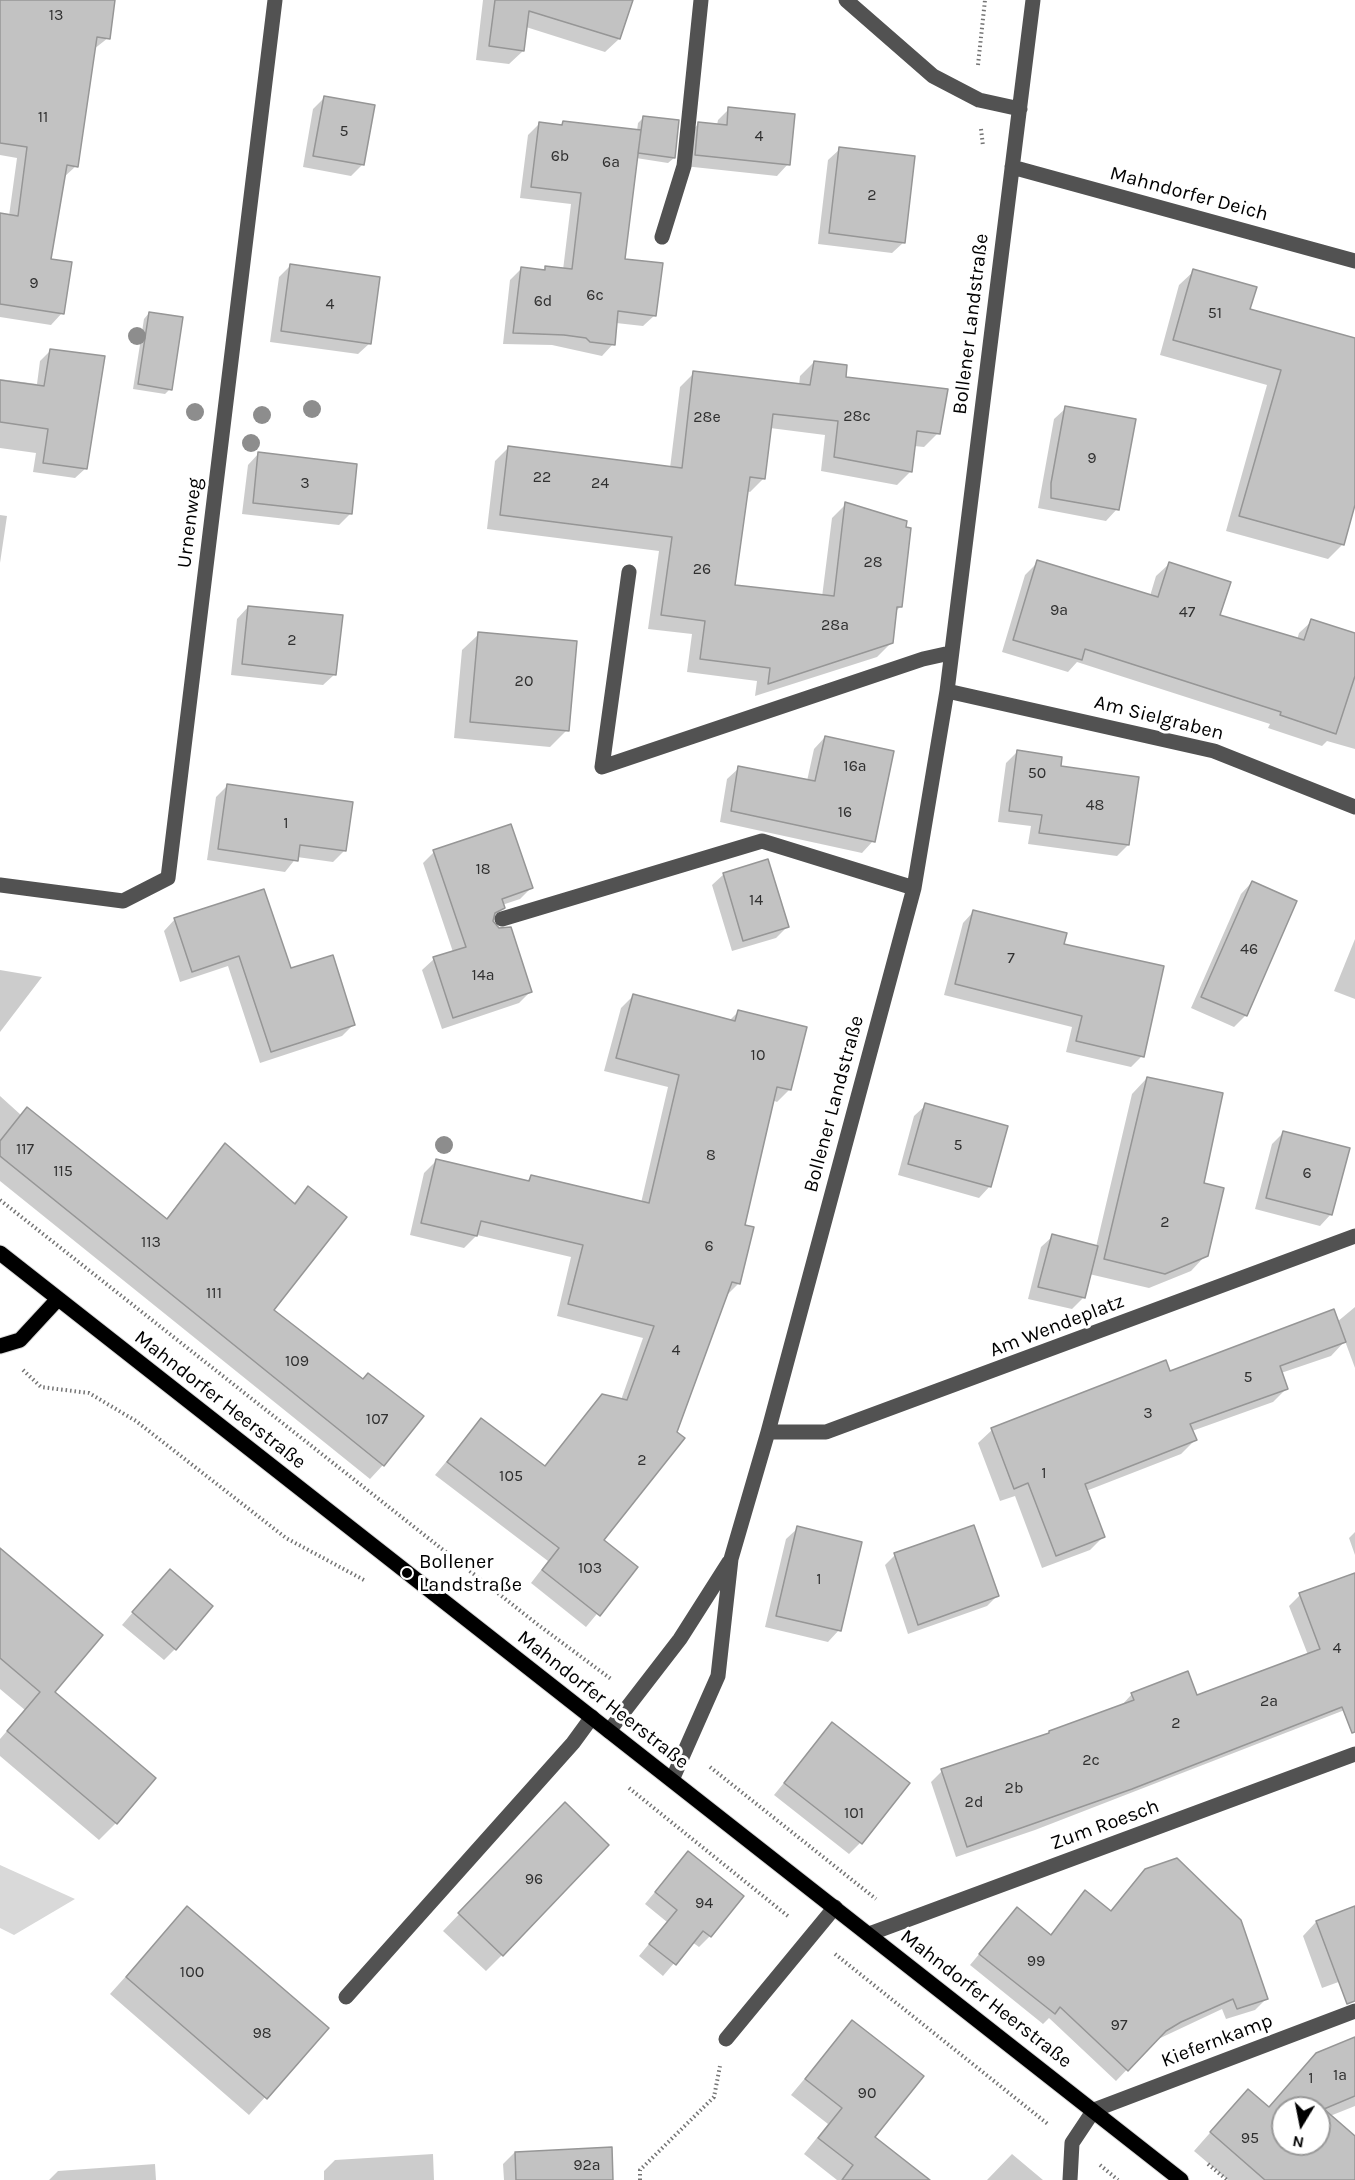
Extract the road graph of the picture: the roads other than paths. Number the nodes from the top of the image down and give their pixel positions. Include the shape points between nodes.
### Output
1 (274, 0) edge
2 (701, 0) edge
3 (846, 0) edge
4 (1034, 0) edge
5 (1020, 109) junction
6 (1012, 167) junction
7 (662, 237) dead end
8 (1355, 261) edge
9 (629, 572) dead end
10 (950, 653) junction
11 (947, 691) junction
12 (1355, 807) edge
13 (0, 885) edge
14 (914, 888) junction
15 (502, 919) dead end
16 (1355, 1236) edge
17 (0, 1253) edge
18 (57, 1300) junction
19 (0, 1346) edge
20 (768, 1432) junction
21 (731, 1559) junction
22 (592, 1717) junction
23 (609, 1731) junction
24 (1355, 1754) edge
25 (672, 1780) junction
26 (835, 1907) junction
27 (869, 1934) junction
28 (346, 1997) dead end
29 (1355, 2011) edge
30 (726, 2039) road end
31 (1094, 2110) junction
32 (1070, 2180) edge
33 (1181, 2180) edge

1 - 13 street, Urnenweg via 168,878 123,901
2 - 7 street via 684,166
3 - 5 street via 933,76 979,100
4 - 5 street, Bollener Landstraße
5 - 6 street, Bollener Landstraße
6 - 8 street, Mahndorfer Deich
6 - 10 street, Bollener Landstraße
9 - 10 street via 602,767
10 - 11 street, Bollener Landstraße
11 - 12 street, Am Sielgraben via 1214,751
11 - 14 street, Bollener Landstraße
14 - 15 street via 762,841
14 - 20 street, Bollener Landstraße
16 - 20 street, Am Wendeplatz via 826,1432
17 - 18 main road, Mahndorfer Heerstraße
18 - 19 main road via 20,1340
18 - 22 main road, Mahndorfer Heerstraße
20 - 21 street, Bollener Landstraße
21 - 23 street, Bollener Landstraße via 680,1639
21 - 25 street, Bollener Landstraße via 718,1676
22 - 23 main road, Mahndorfer Heerstraße
22 - 28 street
23 - 25 main road, Mahndorfer Heerstraße
24 - 27 street, Zum Roesch
25 - 26 main road, Mahndorfer Heerstraße
26 - 27 main road, Mahndorfer Heerstraße
26 - 30 street
27 - 31 main road, Mahndorfer Heerstraße
29 - 31 street, Kiefernkamp
31 - 32 street via 1072,2143
31 - 33 main road, Mahndorfer Heerstraße

